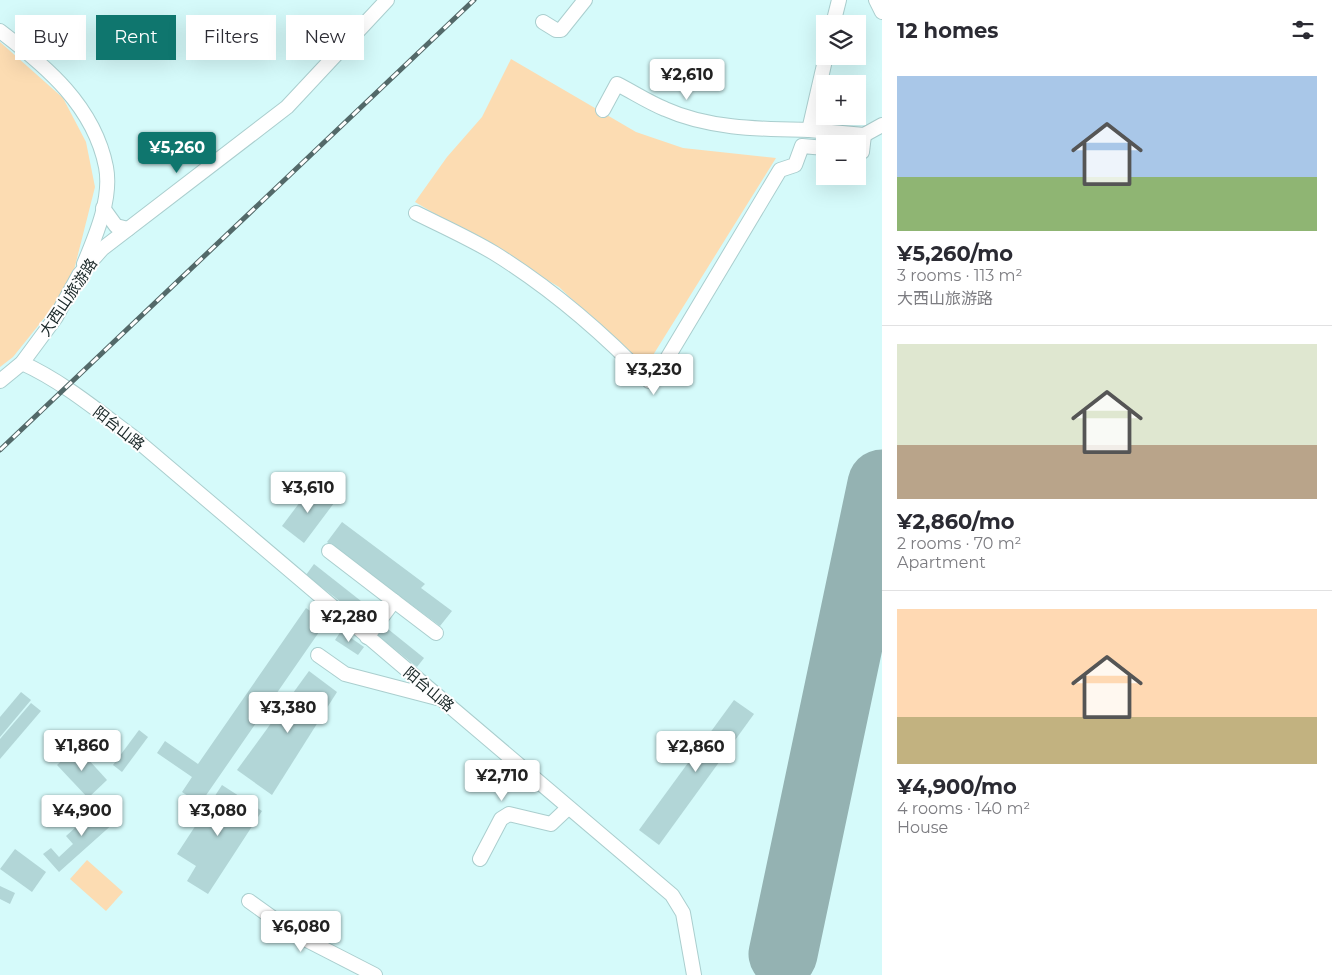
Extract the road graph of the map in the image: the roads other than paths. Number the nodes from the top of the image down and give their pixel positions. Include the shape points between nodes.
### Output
1 (387, 0) edge
2 (585, 0) edge
3 (839, 0) edge
4 (876, 0) edge
5 (882, 12) edge
6 (835, 15) edge
7 (543, 22) dead end
8 (0, 31) edge
9 (824, 65) edge
10 (603, 110) dead end
11 (882, 125) edge
12 (809, 130) junction
13 (864, 135) joint
14 (816, 147) edge
15 (103, 208) junction
16 (416, 213) dead end
17 (128, 229) junction
18 (79, 276) junction
19 (22, 363) junction
20 (0, 381) edge
21 (328, 551) dead end
22 (394, 601) junction
23 (436, 633) dead end
24 (367, 637) junction
25 (318, 655) dead end
26 (440, 699) junction
27 (568, 808) junction
28 (480, 859) dead end
29 (249, 901) dead end
30 (375, 975) edge
31 (694, 975) edge

1 - 17 street, 大西山旅游路 via 287,107
2 - 7 street via 561,30
3 - 6 street
4 - 5 street
8 - 15 street via 38,60 79,105 100,147 106,168
9 - 12 street
10 - 12 street via 617,84 666,110 707,122 754,129
11 - 13 street
12 - 13 street
14 - 16 street via 802,146 795,165 780,170 653,382 550,290 493,252
15 - 17 street via 116,226
15 - 18 street
17 - 18 street, 大西山旅游路 via 102,248
18 - 19 street, 大西山旅游路 via 56,317
19 - 20 street, 大西山旅游路
19 - 24 street, 阳台山路 via 77,396 133,437
21 - 22 street
22 - 23 street
22 - 24 street
24 - 26 street, 阳台山路
25 - 26 street via 345,674
26 - 27 street, 阳台山路
27 - 28 street via 551,824 509,814 501,819
27 - 31 street, 阳台山路 via 672,895 683,912
29 - 30 street via 295,934

